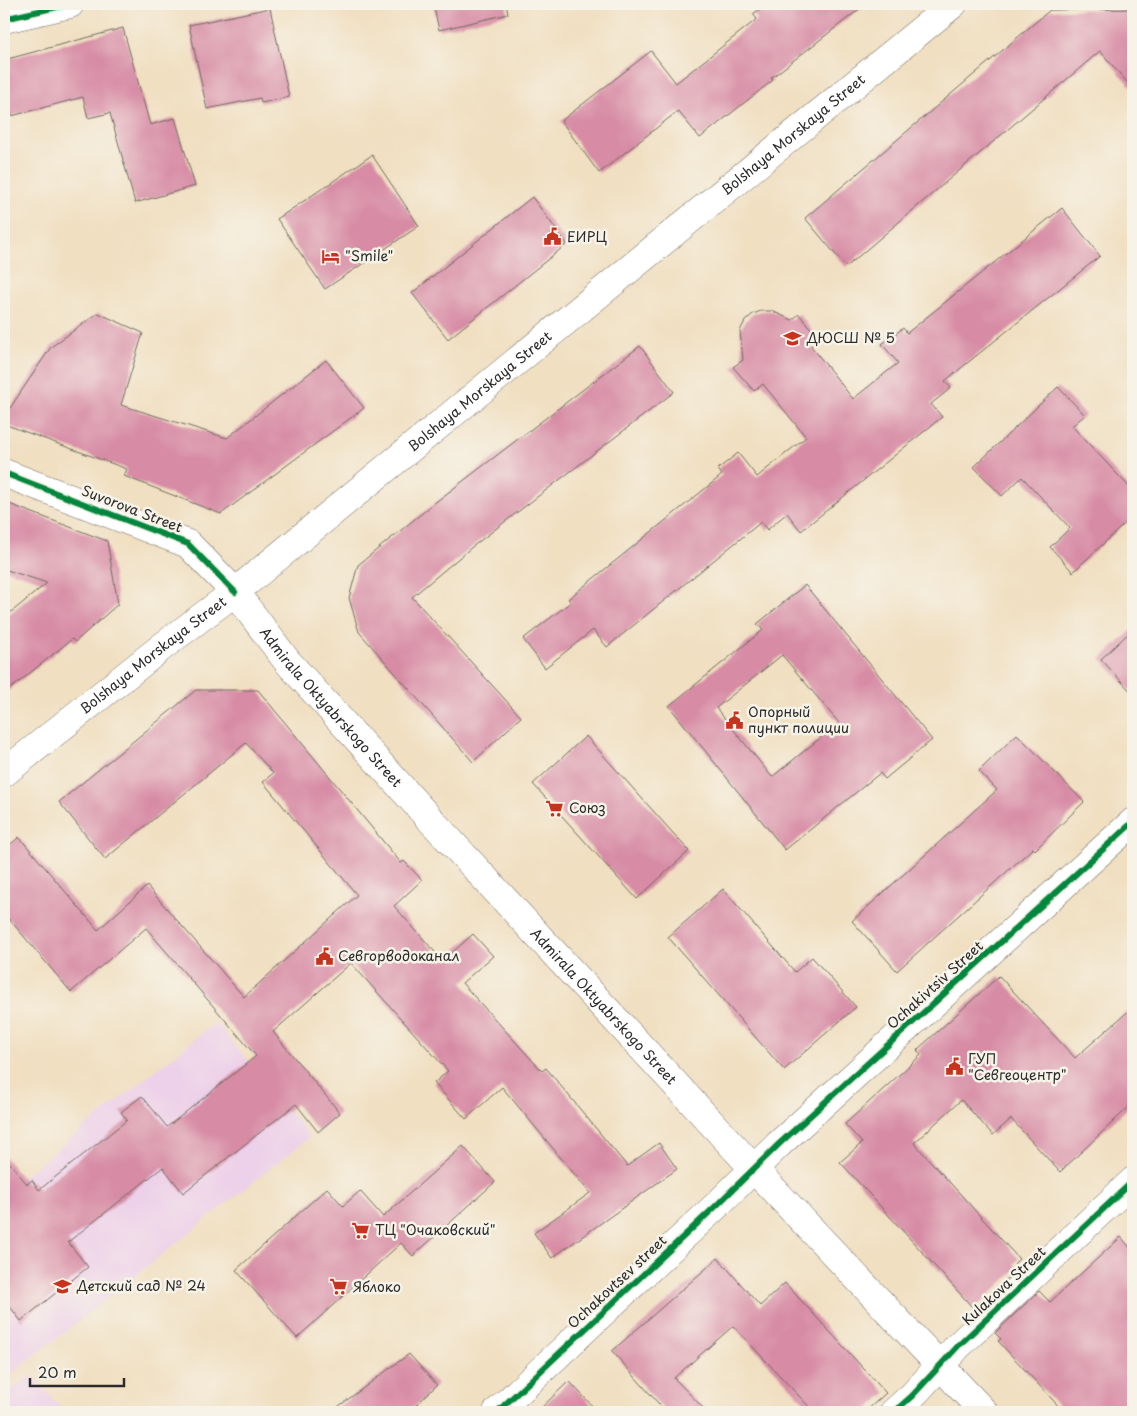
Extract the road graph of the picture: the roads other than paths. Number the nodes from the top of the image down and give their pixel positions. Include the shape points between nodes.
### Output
1 (70, 4) edge
2 (953, 4) edge
3 (4, 19) edge
4 (4, 473) edge
5 (235, 592) junction
6 (4, 774) edge
7 (1133, 822) edge
8 (754, 1169) junction
9 (1133, 1181) edge
10 (940, 1366) junction
11 (497, 1412) edge
12 (894, 1412) edge
13 (984, 1412) edge

1 - 3 main road
2 - 5 main road, Bolshaya Morskaya Street
4 - 5 main road, Suvorova Street via 188,544
5 - 6 main road, Bolshaya Morskaya Street
5 - 8 main road, Admirala Oktyabrskogo Street via 287,661
7 - 8 main road, Ochakivtsiv Street
8 - 10 main road, Admirala Oktyabrskogo Street
8 - 11 main road, Ochakovtsev street
9 - 10 main road, Kulakova Street
10 - 12 main road, Kulakova Street
10 - 13 main road, Admirala Oktyabrskogo Street

